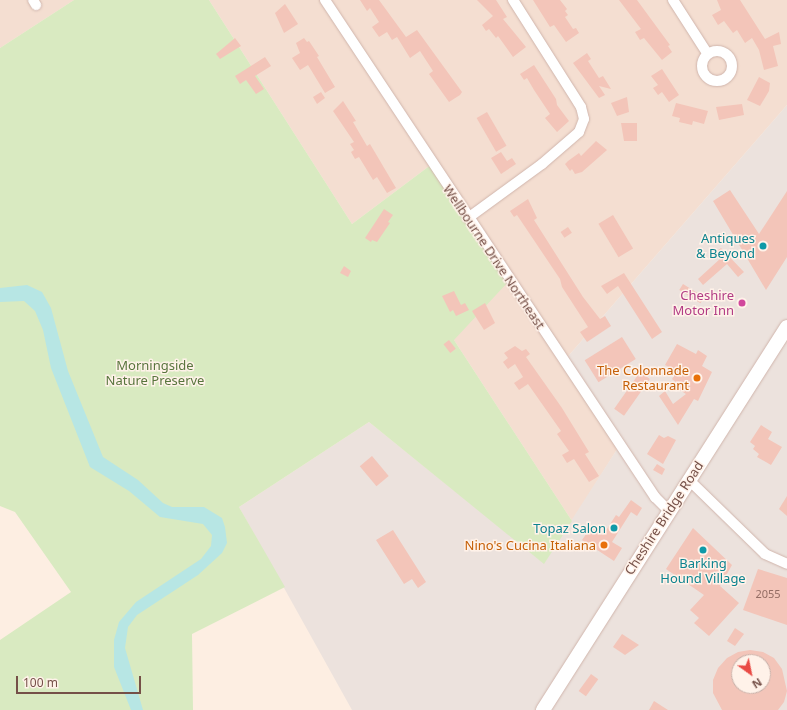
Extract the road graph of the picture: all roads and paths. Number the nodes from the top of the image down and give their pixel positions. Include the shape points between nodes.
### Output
1 (325, 0) edge
2 (513, 0) edge
3 (673, 0) edge
4 (707, 53) dead end
5 (468, 218) junction
6 (787, 327) edge
7 (688, 479) junction
8 (668, 510) junction
9 (787, 564) edge
10 (543, 710) edge

1 - 5 street, Wellbourne Drive Northeast
2 - 5 street via 581,107 584,119 579,132 542,164
3 - 4 street
5 - 8 street, Wellbourne Drive Northeast via 655,497
6 - 7 main road, Cheshire Bridge Road
7 - 8 main road, Cheshire Bridge Road
7 - 9 street via 765,554
8 - 10 main road, Cheshire Bridge Road

